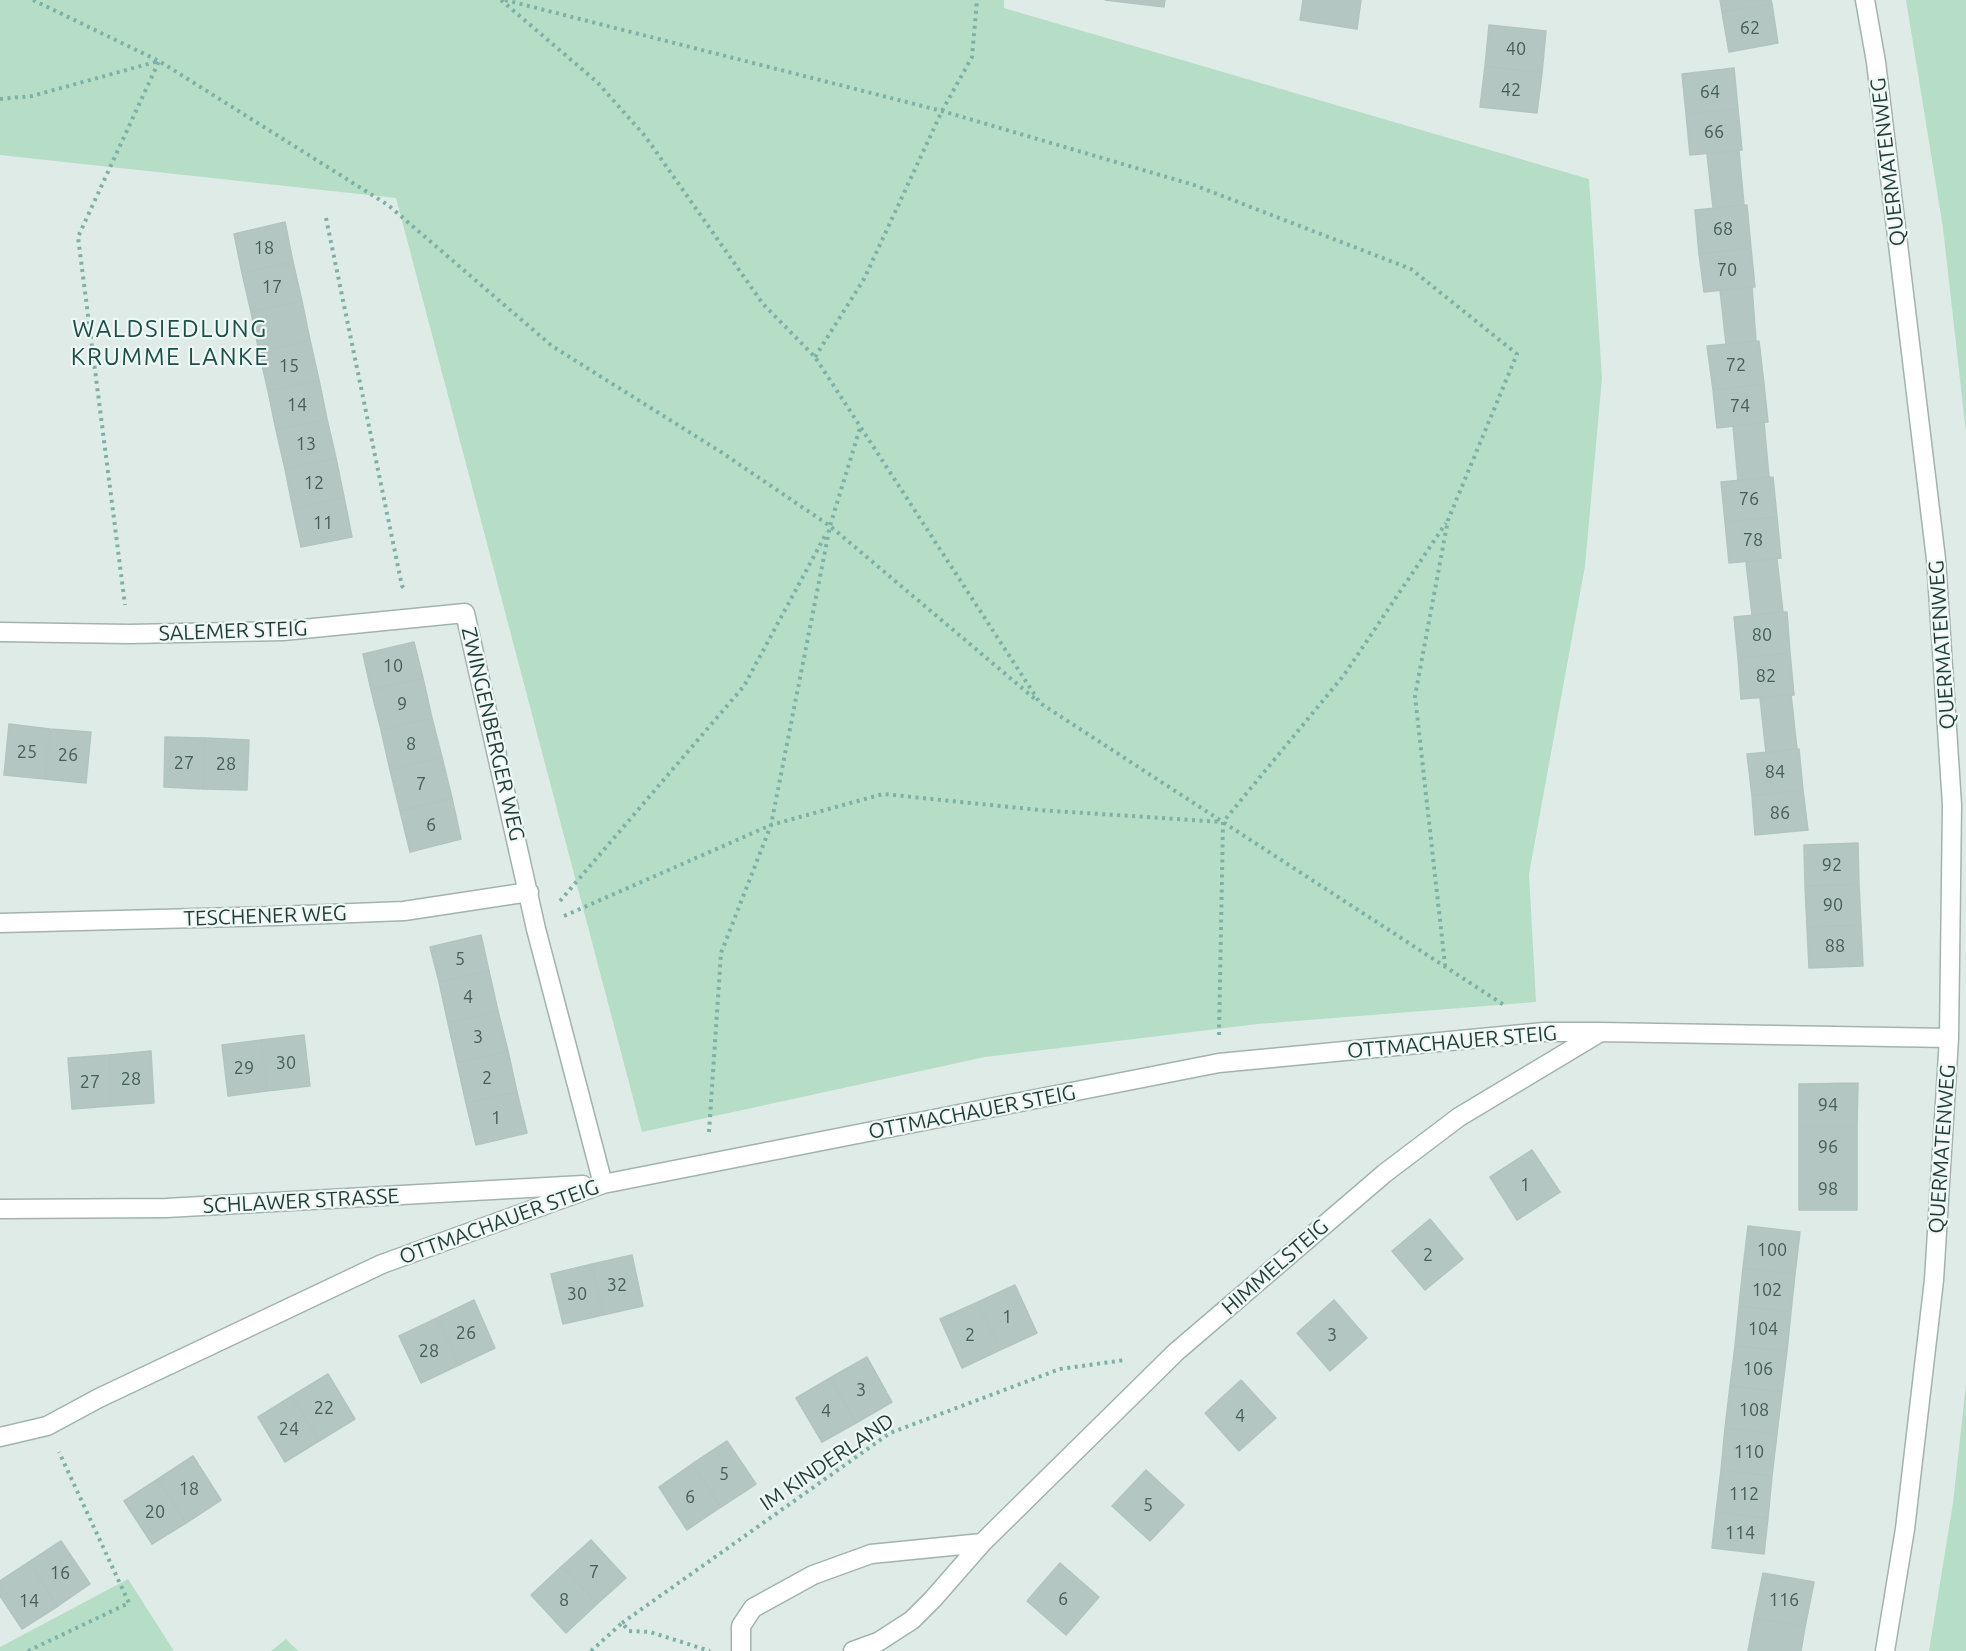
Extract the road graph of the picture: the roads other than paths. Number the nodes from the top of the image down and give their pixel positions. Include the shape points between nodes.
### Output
1 (1865, 0) edge
2 (465, 613) joint
3 (0, 632) edge
4 (529, 892) junction
5 (0, 923) edge
6 (1600, 1032) junction
7 (1949, 1038) junction
8 (603, 1184) junction
9 (0, 1209) edge
10 (0, 1437) edge
11 (982, 1543) junction
12 (741, 1651) edge
13 (853, 1651) edge
14 (1885, 1651) edge

1 - 7 street, QUERMATENWEG via 1876,62 1936,559 1952,805
2 - 3 street, SALEMER STEIG via 284,631
2 - 4 street, ZWINGENBERGER WEG
4 - 5 street, TESCHENER WEG via 404,911
4 - 8 street, ZWINGENBERGER WEG
6 - 7 street, OTTMACHAUER STEIG
6 - 8 street, OTTMACHAUER STEIG via 1544,1032 1219,1064
6 - 11 street, HIMMELSTEIG via 1459,1117 1385,1173 1176,1352
7 - 14 street, QUERMATENWEG via 1934,1280 1905,1529
8 - 9 street, SCHLAWER STRASSE via 166,1208
8 - 10 street, OTTMACHAUER STEIG via 382,1264 47,1426
11 - 12 street via 871,1554 813,1575 753,1608 741,1626
11 - 13 street, HIMMELSTEIG via 912,1620 878,1642

